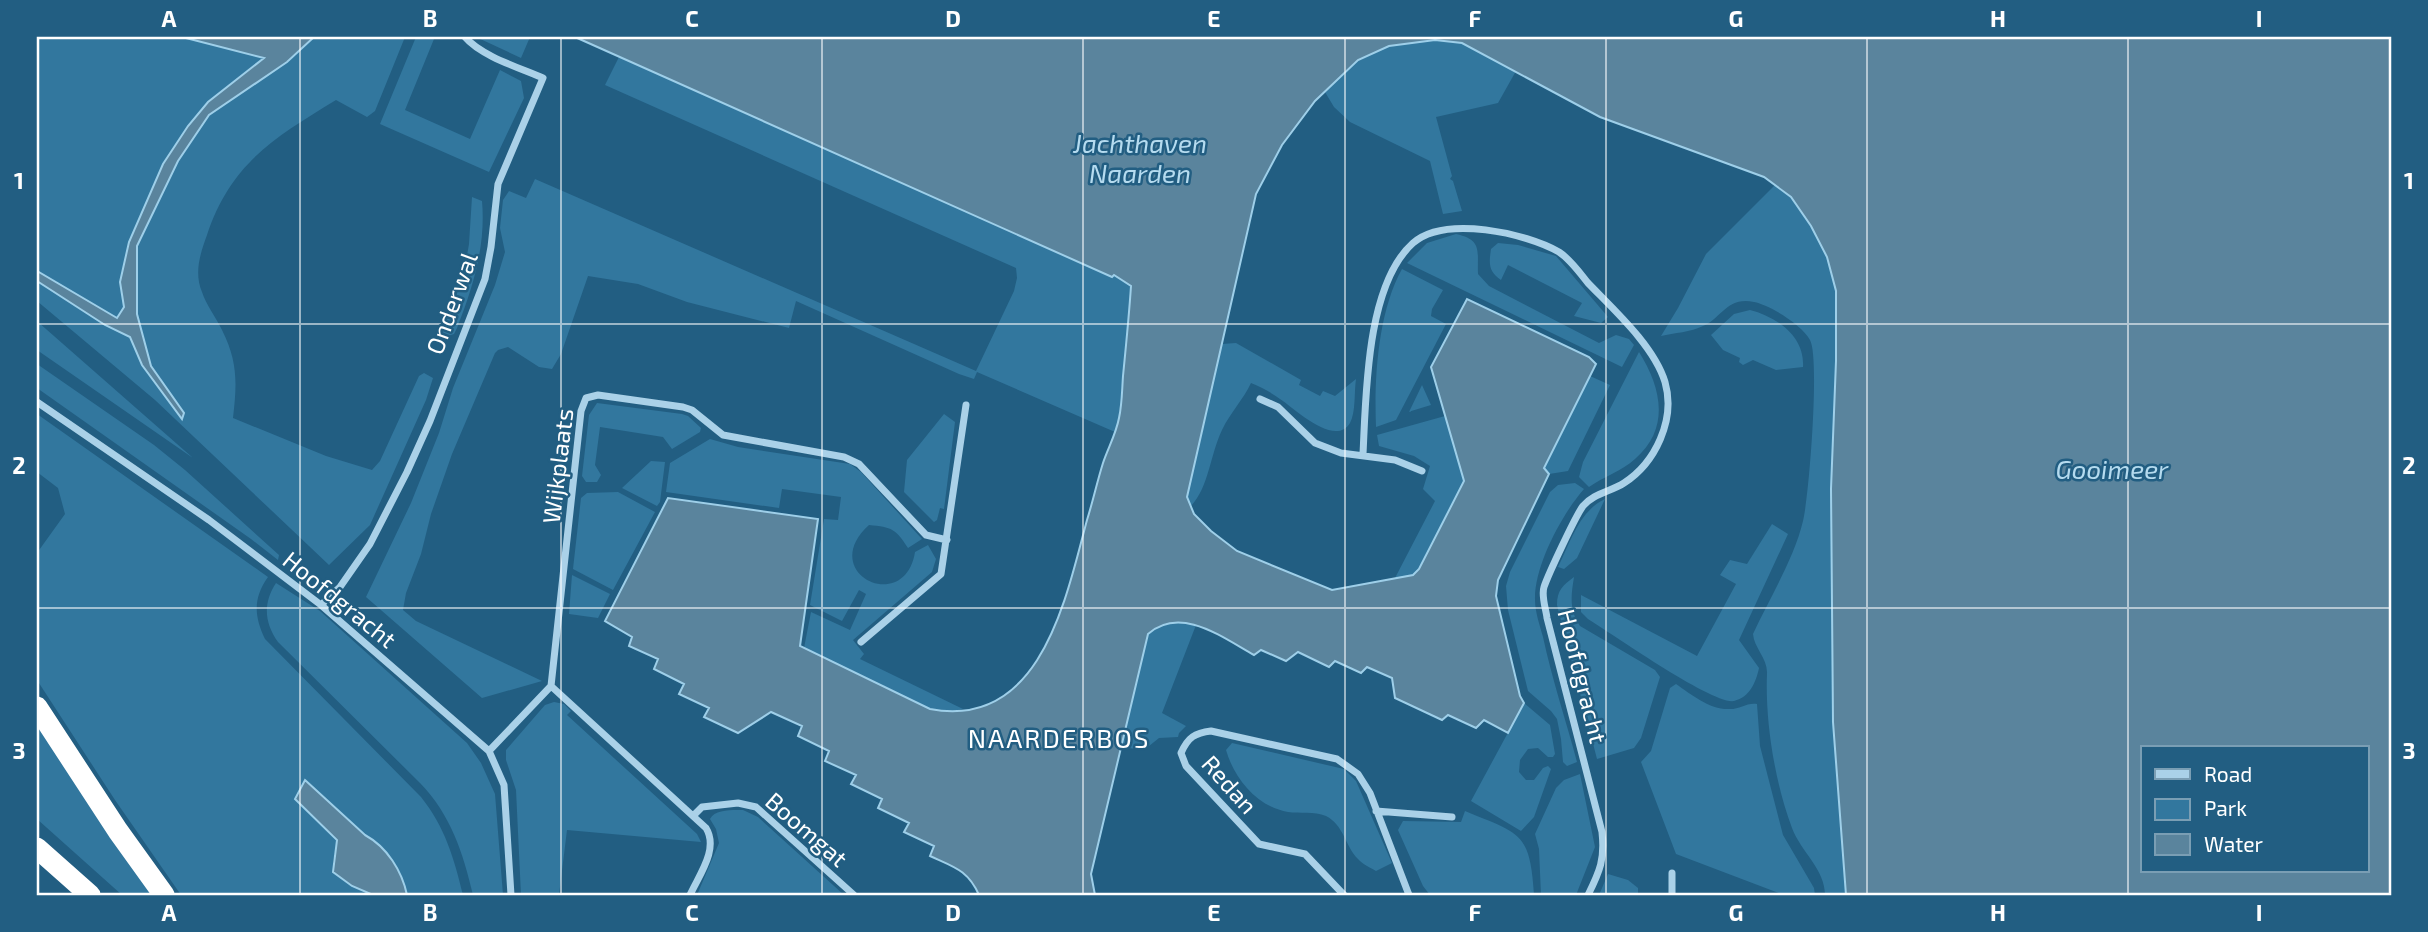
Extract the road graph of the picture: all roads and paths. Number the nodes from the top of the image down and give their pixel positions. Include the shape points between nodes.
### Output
1 (466, 37) edge
2 (1261, 399) dead end
3 (37, 402) edge
4 (966, 405) dead end
5 (1363, 454) junction
6 (1422, 471) dead end
7 (947, 540) junction
8 (321, 605) junction
9 (861, 642) dead end
10 (551, 686) junction
11 (37, 707) edge
12 (489, 751) junction
13 (1376, 811) junction
14 (692, 816) junction
15 (1452, 817) dead end
16 (37, 848) edge
17 (1672, 873) dead end
18 (90, 895) edge
19 (164, 895) edge
20 (511, 895) edge
21 (690, 895) edge
22 (854, 895) edge
23 (1344, 895) edge
24 (1409, 895) edge
25 (1588, 895) edge
26 (1671, 895) edge

1 - 8 street, Onderwal via 503,61 543,78 498,184 485,278 430,421 370,544 340,587
2 - 5 street via 1278,407 1315,443 1341,453
3 - 8 street, Hoofdgracht via 209,520
4 - 7 street
5 - 6 street
5 - 25 street, Hoofdgracht via 1368,357 1385,288 1413,243 1430,232 1456,229 1516,234 1562,253 1654,360 1665,383 1667,401 1660,441 1638,474 1582,507 1543,589 1602,832 1601,870
7 - 9 street via 941,574
7 - 10 street, Wijkplaats via 926,535 859,464 844,457 723,435 683,407 598,395 586,398 580,411
8 - 12 street, Hoofdgracht
10 - 12 street
10 - 14 street
11 - 19 highway
12 - 20 street, Hoofdgracht via 503,785
13 - 15 street
13 - 23 street, Redan via 1358,774 1337,759 1211,731 1196,733 1181,753 1186,766 1259,844 1305,854
13 - 24 street, Redan
14 - 21 street via 712,841
14 - 22 street, Boomgat via 702,807 738,803 756,807
16 - 18 highway
17 - 26 street

